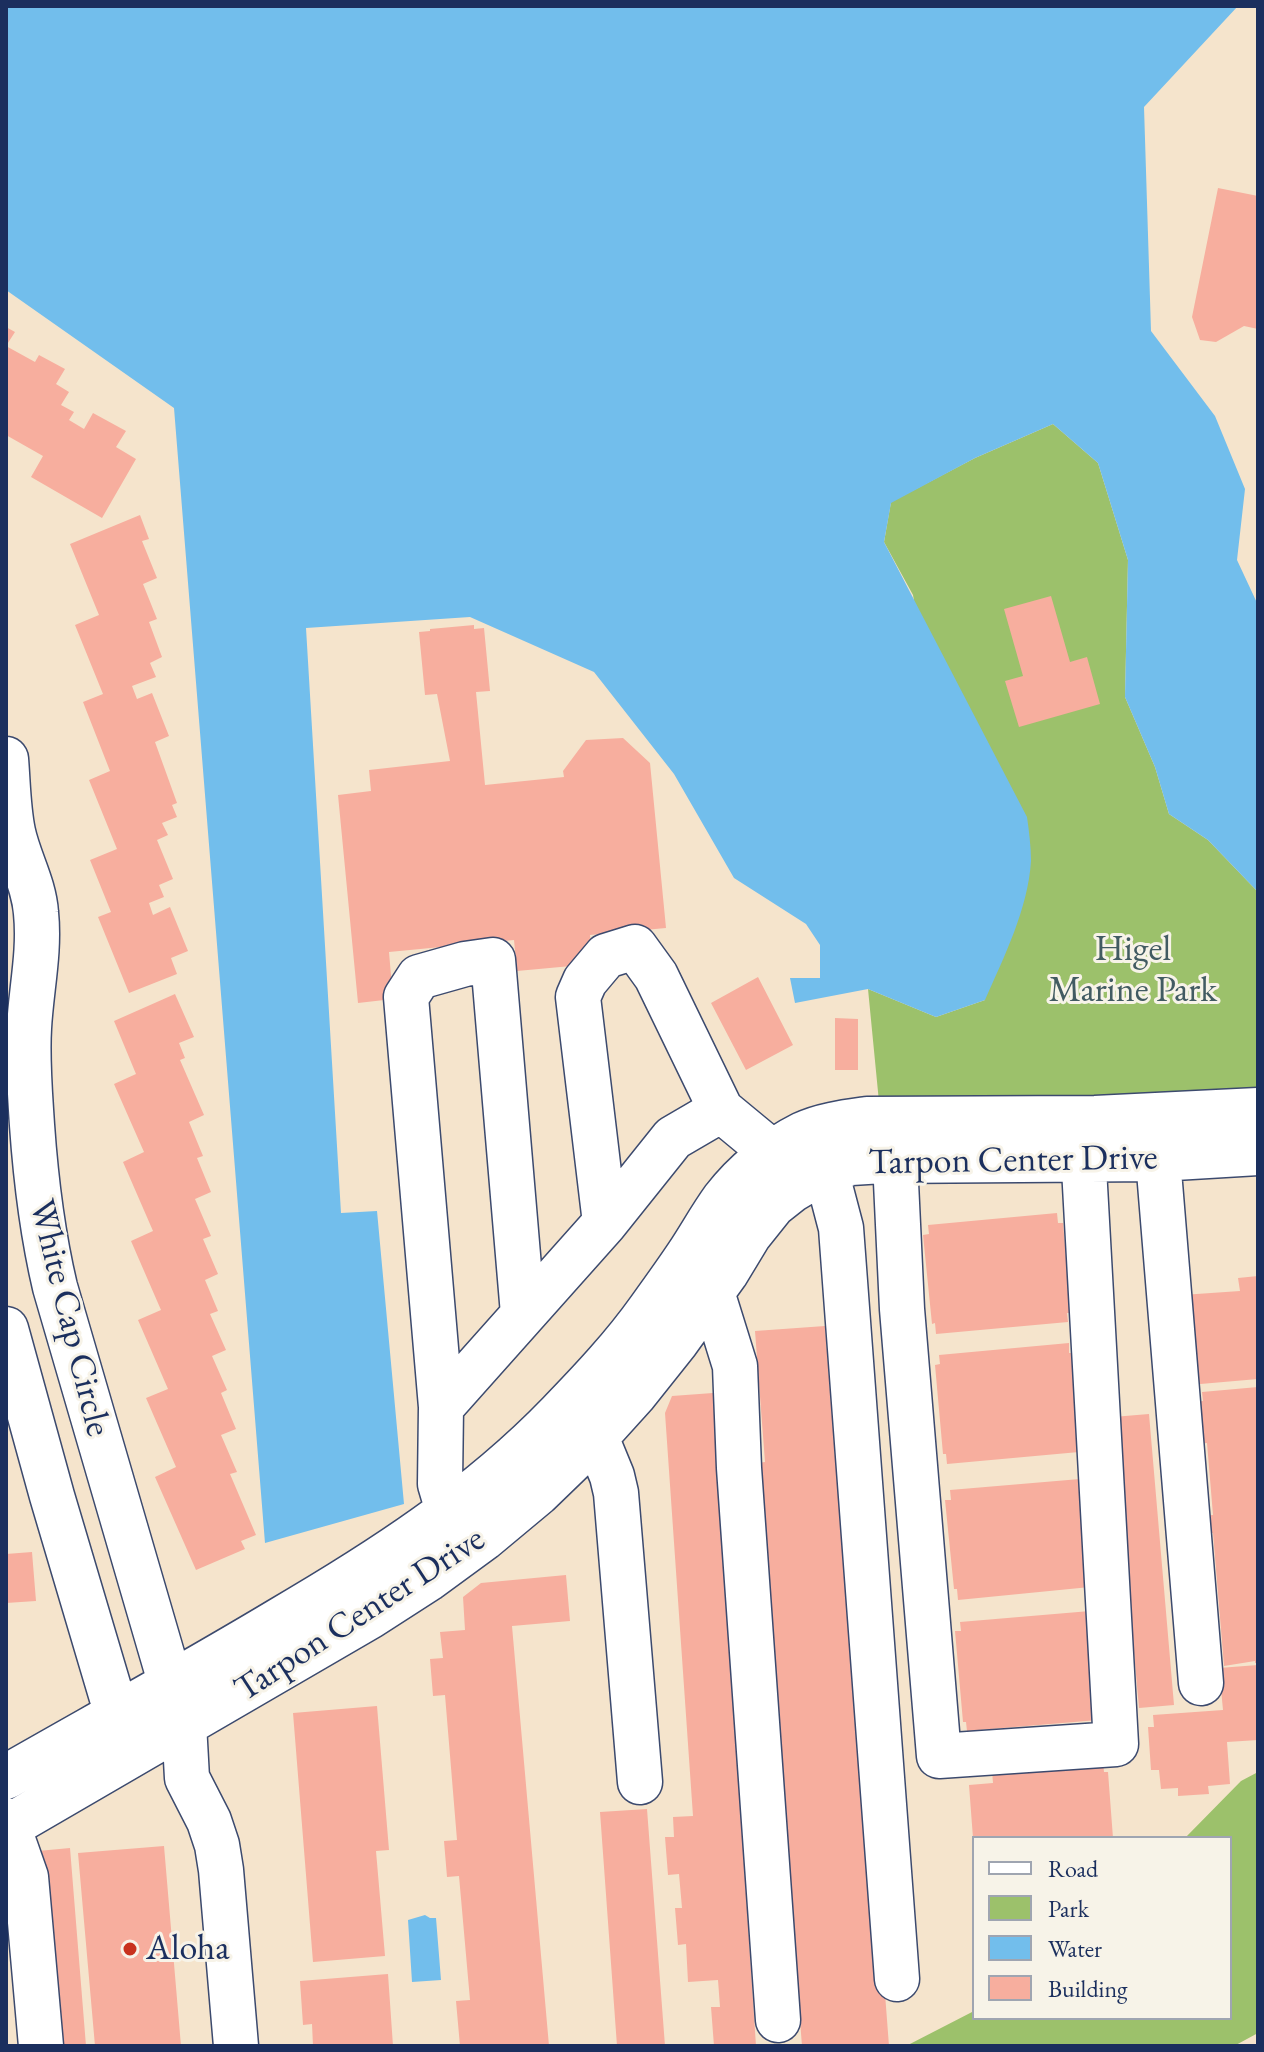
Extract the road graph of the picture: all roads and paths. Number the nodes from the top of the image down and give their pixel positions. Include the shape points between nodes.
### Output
1 (6, 759) edge
2 (721, 1110) junction
3 (1258, 1110) edge
4 (1159, 1116) junction
5 (895, 1118) junction
6 (1083, 1139) junction
7 (1258, 1153) edge
8 (1158, 1159) junction
9 (895, 1161) junction
10 (21, 1168) edge
11 (797, 1171) junction
12 (605, 1223) junction
13 (696, 1280) junction
14 (523, 1314) junction
15 (6, 1329) edge
16 (441, 1407) junction
17 (580, 1423) junction
18 (448, 1511) junction
19 (469, 1549) junction
20 (1201, 1683) dead end
21 (178, 1705) junction
22 (116, 1713) junction
23 (129, 1756) junction
24 (6, 1777) edge
25 (640, 1782) dead end
26 (7, 1825) edge
27 (897, 1979) dead end
28 (778, 2020) dead end
29 (41, 2046) edge
30 (236, 2046) edge

1 - 10 street, White Cap Circle via 14,834 36,913
2 - 11 street
2 - 12 street via 673,1138
2 - 12 street via 656,976 635,947 606,956 578,997
3 - 4 street, Tarpon Center Drive
4 - 6 street, Tarpon Center Drive
4 - 8 street
5 - 6 street, Tarpon Center Drive
5 - 9 street
5 - 11 street, Tarpon Center Drive via 836,1123 805,1133
6 - 8 street, Tarpon Center Drive
6 - 9 street, Tarpon Center Drive
6 - 9 street via 1116,1744 939,1756
7 - 8 street, Tarpon Center Drive
8 - 20 street
9 - 11 street, Tarpon Center Drive
10 - 21 street, White Cap Circle
11 - 13 street, Tarpon Center Drive via 739,1182 724,1200
11 - 27 street via 841,1228
12 - 14 street
13 - 17 street, Tarpon Center Drive via 648,1312 606,1365
13 - 28 street via 735,1366
14 - 16 street
14 - 16 street via 493,960 419,977 406,997
15 - 22 street, White Cap Circle
16 - 18 street via 440,1484
17 - 18 street, Tarpon Center Drive via 508,1463
17 - 19 street, Tarpon Center Drive via 538,1493
17 - 25 street via 612,1476 616,1493
18 - 19 street
18 - 21 street, Tarpon Center Drive
19 - 21 street, Tarpon Center Drive via 369,1617
21 - 22 street, Tarpon Center Drive
21 - 23 street, Tarpon Center Drive
21 - 30 street, White Cap Circle via 187,1778 209,1821 219,1858
22 - 23 street, White Cap Circle
22 - 24 street, Tarpon Center Drive
23 - 26 street, Tarpon Center Drive
26 - 29 street via 26,1877

